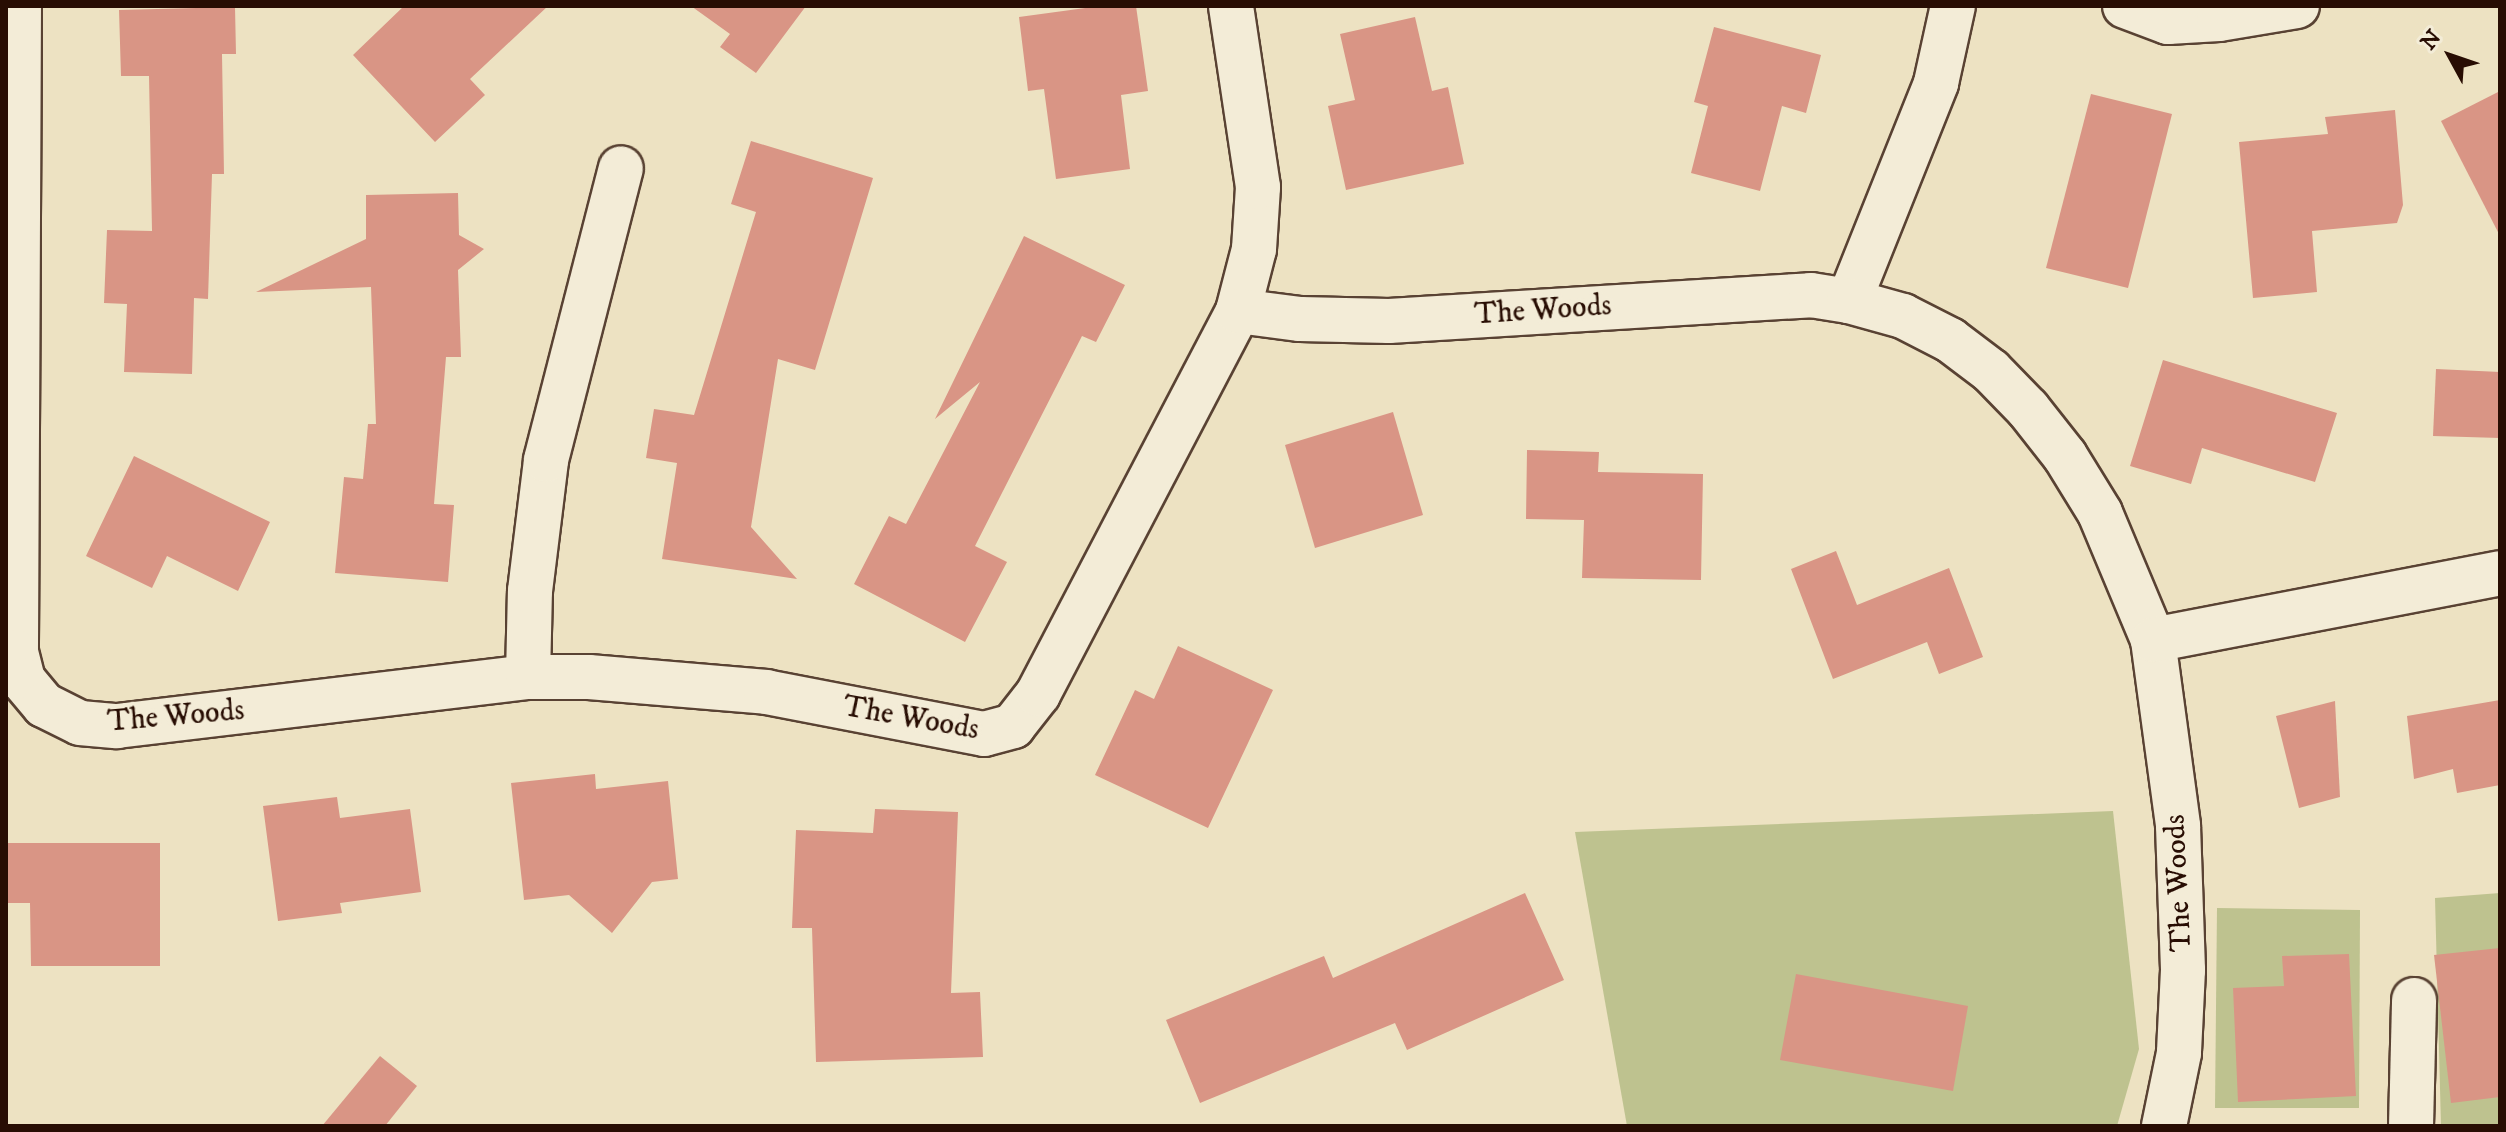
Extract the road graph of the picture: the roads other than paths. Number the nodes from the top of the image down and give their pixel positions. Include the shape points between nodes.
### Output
1 (19, 6) edge
2 (1231, 6) edge
3 (1953, 6) edge
4 (2125, 6) edge
5 (2297, 6) edge
6 (621, 168) dead end
7 (1849, 301) junction
8 (13, 305) edge
9 (1238, 311) junction
10 (2500, 573) edge
11 (2153, 640) junction
12 (528, 677) junction
13 (2414, 1000) dead end
14 (2164, 1126) edge
15 (2411, 1126) edge

1 - 8 street, The Woods
2 - 9 street, The Woods via 1258,187 1254,249
3 - 7 street via 1936,83
4 - 5 street via 2168,22
6 - 12 street via 546,460 530,591
7 - 9 street, The Woods via 1760,296 1349,322
7 - 11 street, The Woods via 1903,316 1950,340 2028,409 2100,513
8 - 12 street, The Woods via 16,652 23,680 44,705 80,723 117,726
9 - 12 street, The Woods via 1038,694 1004,731 964,731 692,683
10 - 11 street
11 - 14 street, The Woods via 2178,826 2183,970 2179,1053
13 - 15 street

